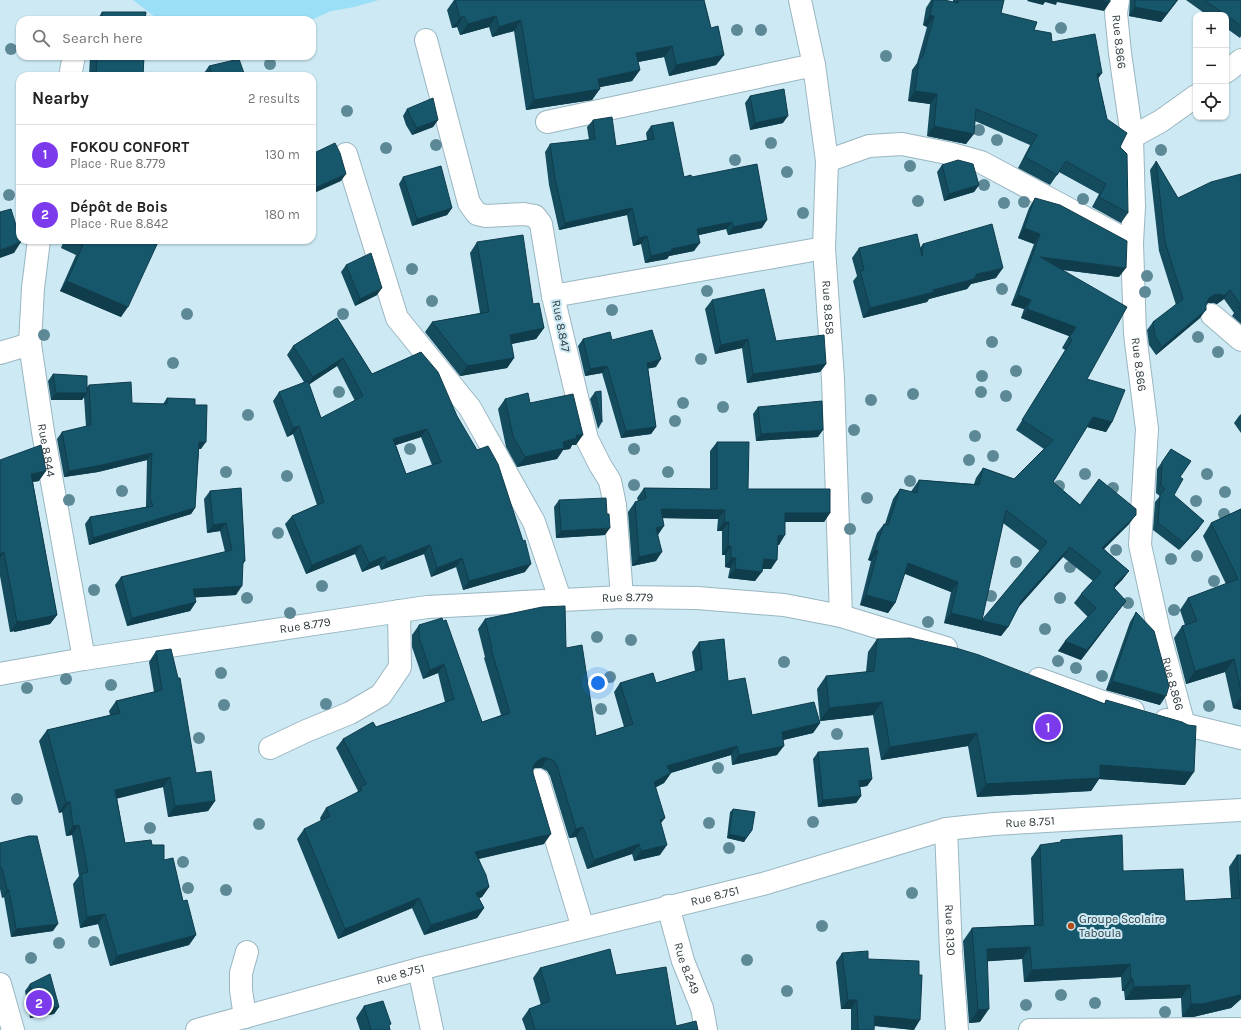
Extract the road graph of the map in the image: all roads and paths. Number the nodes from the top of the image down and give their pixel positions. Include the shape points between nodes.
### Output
1 (800, 0) edge
2 (1118, 0) edge
3 (426, 40) dead end
4 (73, 60) edge
5 (1241, 60) edge
6 (814, 65) junction
7 (1229, 70) edge
8 (71, 72) edge
9 (1193, 98) edge
10 (547, 122) dead end
11 (1132, 137) junction
12 (346, 154) dead end
13 (827, 161) junction
14 (1132, 243) junction
15 (38, 244) edge
16 (824, 248) junction
17 (553, 296) junction
18 (1212, 315) dead end
19 (1241, 340) edge
20 (30, 344) junction
21 (0, 353) edge
22 (622, 597) junction
23 (560, 599) junction
24 (399, 611) junction
25 (841, 616) junction
26 (968, 654) edge
27 (84, 659) junction
28 (1020, 673) edge
29 (0, 674) edge
30 (1184, 725) junction
31 (1241, 738) edge
32 (270, 748) dead end
33 (538, 780) dead end
34 (1241, 810) edge
35 (946, 829) junction
36 (668, 906) junction
37 (584, 928) junction
38 (247, 952) dead end
39 (419, 969) junction
40 (0, 984) edge
41 (245, 1017) junction
42 (1241, 1029) edge
43 (13, 1030) edge
44 (197, 1030) edge
45 (432, 1030) edge
46 (706, 1030) edge
47 (957, 1030) edge
48 (1030, 1030) edge

1 - 6 street, Rue 8.858
2 - 11 street, Rue 8.866 via 1116,13 1120,53
3 - 17 street via 469,203 477,214 486,216 535,216 541,224
4 - 8 street
5 - 7 street
6 - 10 street
6 - 13 street, Rue 8.858
9 - 11 street via 1161,121
11 - 14 street, Rue 8.866
12 - 23 street via 397,318 470,408 534,522
13 - 14 street via 869,146 902,144 952,154 981,162
13 - 16 street, Rue 8.858
14 - 30 street, Rue 8.866 via 1135,334 1147,429 1140,545 1160,636
15 - 20 street, Rue 8.844
16 - 17 street, Rue 8.847
16 - 25 street, Rue 8.858 via 833,379
17 - 22 street, Rue 8.847 via 587,438 610,481 614,499
18 - 19 street
20 - 21 street
20 - 27 street, Rue 8.844 via 43,432
22 - 23 street, Rue 8.779
22 - 25 street, Rue 8.779 via 698,598 784,605
23 - 24 street, Rue 8.779
24 - 27 street, Rue 8.779
24 - 32 street via 400,667 381,695 350,713
25 - 26 street, Rue 8.779
27 - 29 street, Rue 8.779
28 - 30 street via 1103,702
30 - 31 street
33 - 37 street
34 - 35 street, Rue 8.751
35 - 36 street, Rue 8.751 via 763,884
35 - 47 street, Rue 8.130
36 - 37 street, Rue 8.751
36 - 46 street, Rue 8.249 via 683,961 702,1008
37 - 39 street, Rue 8.751
38 - 41 street via 241,974
39 - 41 street, Rue 8.751
39 - 45 street
40 - 43 street
41 - 44 street, Rue 8.751
42 - 48 street

